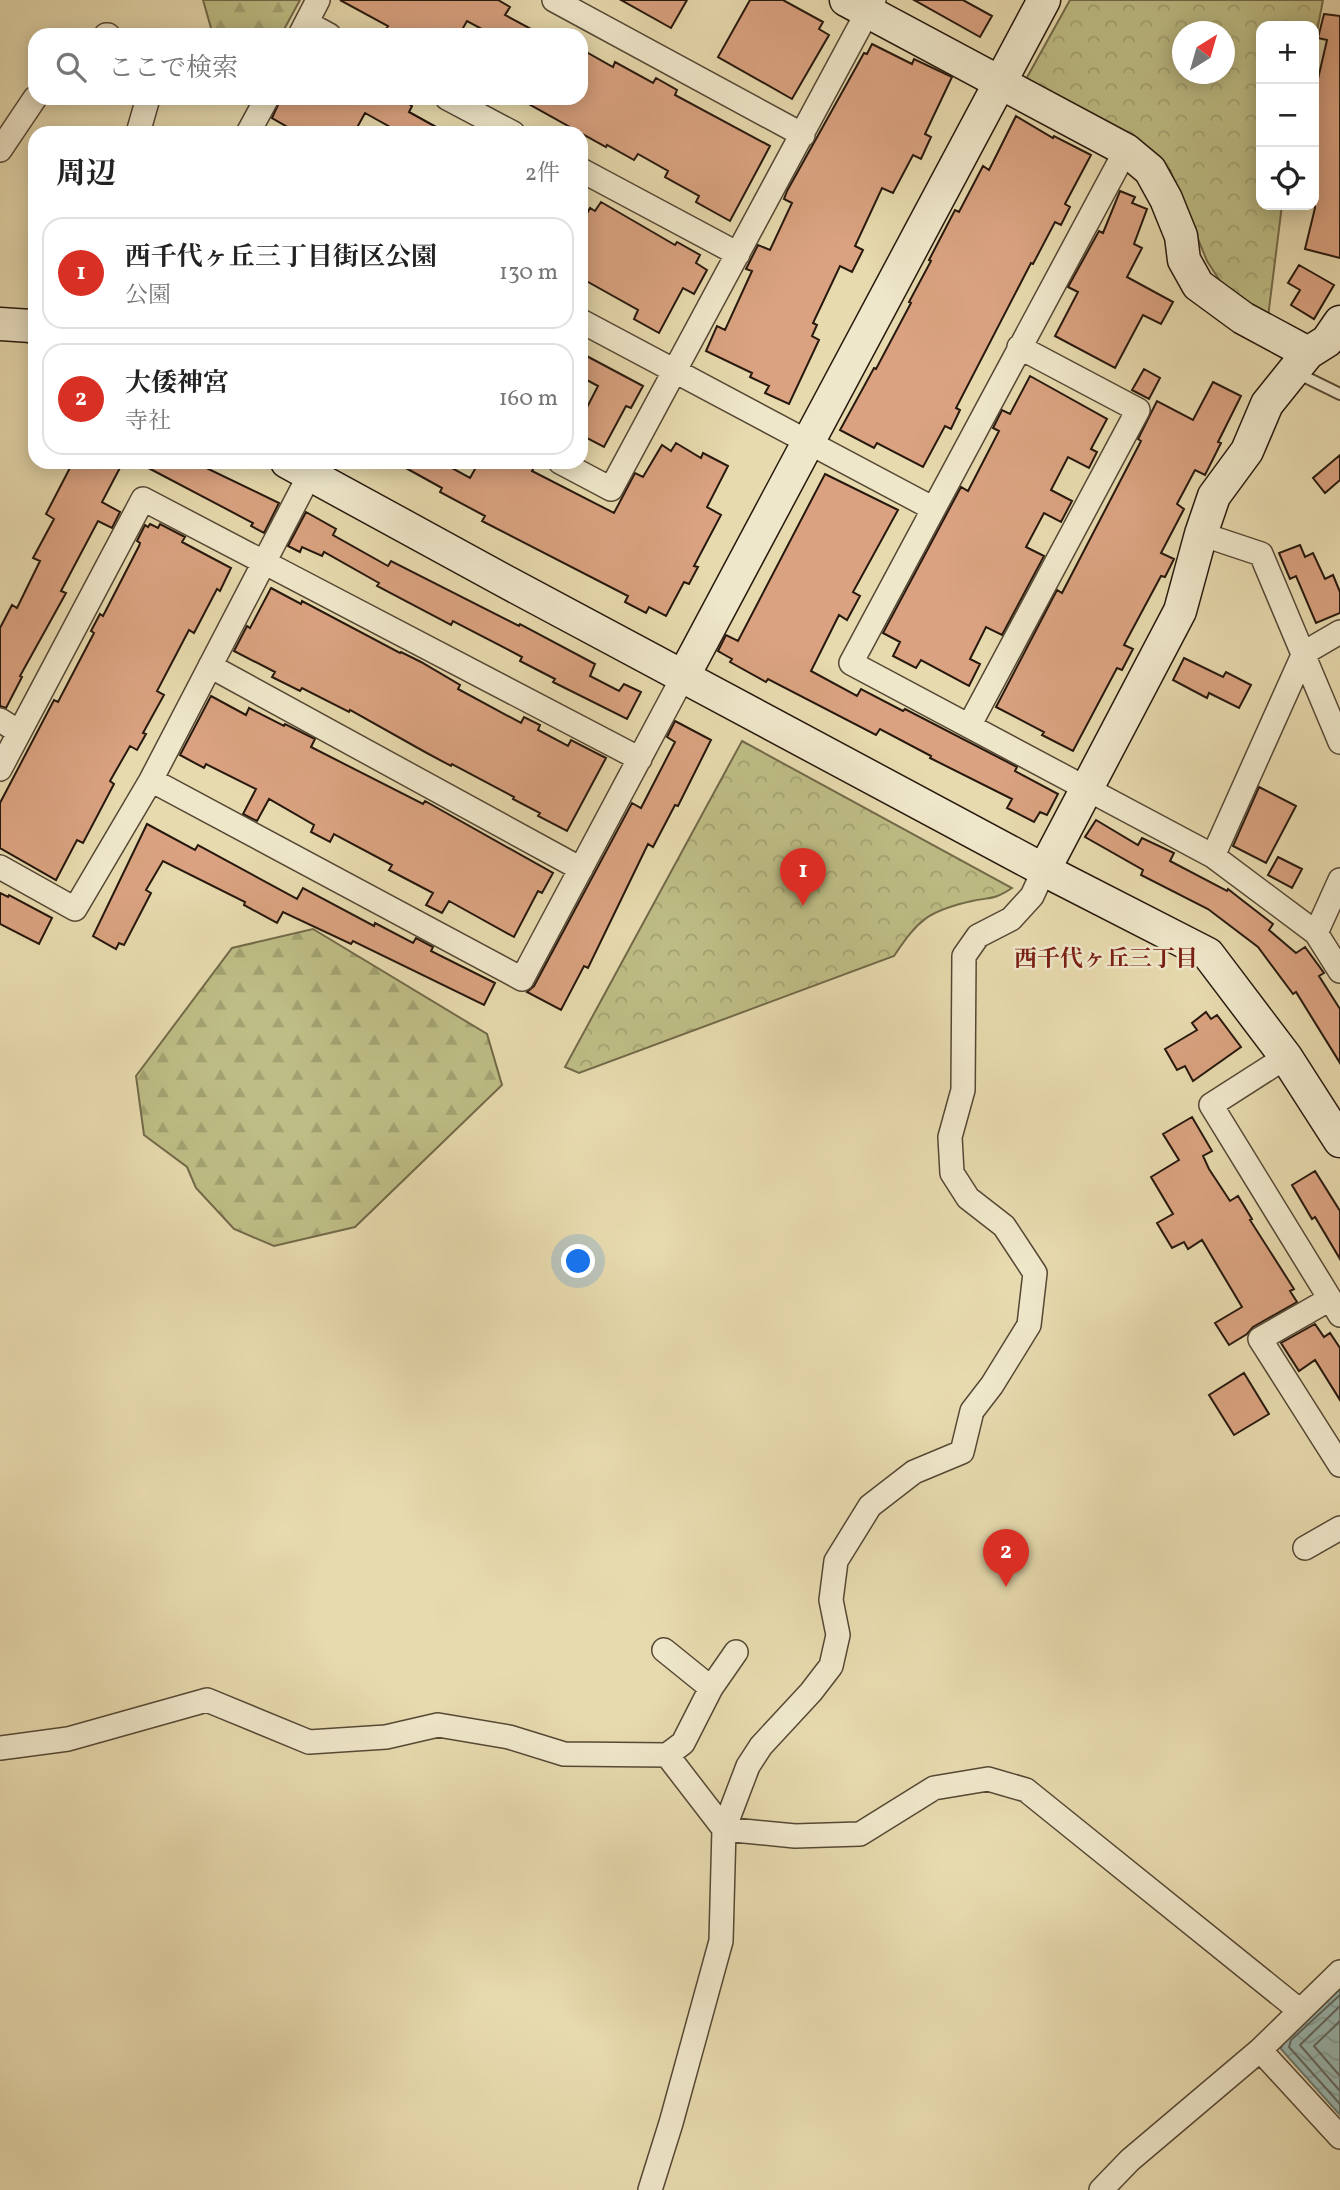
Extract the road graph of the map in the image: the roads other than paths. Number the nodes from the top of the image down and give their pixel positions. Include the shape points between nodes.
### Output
1 (318, 0) edge
2 (554, 0) edge
3 (1044, 0) edge
4 (862, 4) edge
5 (304, 28) edge
6 (1000, 82) junction
7 (30, 105) edge
8 (146, 105) edge
9 (263, 105) edge
10 (460, 105) edge
11 (140, 126) edge
12 (252, 126) edge
13 (500, 126) edge
14 (803, 135) junction
15 (0, 150) edge
16 (1126, 150) junction
17 (588, 174) edge
18 (738, 254) junction
19 (1340, 322) edge
20 (0, 324) edge
21 (588, 325) edge
22 (28, 326) edge
23 (1019, 348) junction
24 (1300, 362) junction
25 (675, 372) junction
26 (1340, 394) edge
27 (807, 442) junction
28 (299, 469) edge
29 (301, 469) edge
30 (573, 469) edge
31 (932, 508) junction
32 (1201, 534) junction
33 (264, 562) junction
34 (1340, 632) edge
35 (1304, 653) junction
36 (209, 666) junction
37 (683, 677) junction
38 (969, 726) junction
39 (10, 727) edge
40 (1340, 742) edge
41 (640, 759) junction
42 (0, 769) edge
43 (151, 780) junction
44 (1086, 789) junction
45 (1213, 856) junction
46 (0, 867) edge
47 (581, 869) junction
48 (1044, 870) junction
49 (1340, 880) edge
50 (1316, 933) junction
51 (1340, 971) edge
52 (1286, 1057) junction
53 (1340, 1141) edge
54 (1335, 1307) edge
55 (1340, 1465) edge
56 (1340, 1528) edge
57 (1305, 1548) dead end
58 (664, 1650) dead end
59 (736, 1652) dead end
60 (711, 1688) junction
61 (0, 1748) edge
62 (667, 1755) junction
63 (724, 1829) junction
64 (1340, 1972) edge
65 (1299, 2010) junction
66 (1260, 2050) junction
67 (1340, 2137) edge
68 (650, 2190) edge
69 (1101, 2190) edge

1 - 5 street
2 - 14 street
3 - 6 street
4 - 6 street
4 - 14 street
6 - 16 street
6 - 27 street
7 - 15 street
8 - 11 street
9 - 12 street
10 - 13 street
14 - 18 street
16 - 23 street
16 - 24 street via 1150,170 1166,199 1181,236 1184,260 1198,285
17 - 18 street
18 - 25 street
19 - 24 street via 1327,341
20 - 22 street
21 - 25 street
23 - 31 street
23 - 38 street via 1138,410
24 - 26 lane
24 - 32 street via 1267,404 1247,451 1214,496
25 - 27 street
25 - 30 street via 611,489
27 - 31 street
27 - 37 street
28 - 33 street
29 - 37 street
31 - 38 street via 850,663
32 - 35 street via 1261,554
32 - 44 street via 1180,611
33 - 36 street
33 - 39 street via 143,499
33 - 41 street
34 - 35 street
35 - 40 street
35 - 45 street
36 - 43 street
36 - 47 street
37 - 41 street
37 - 48 street
38 - 44 street
39 - 42 street
41 - 47 street
43 - 46 street via 75,909
43 - 47 street via 522,979
44 - 45 street
44 - 48 street
45 - 50 street
48 - 52 street via 1208,954
48 - 63 street via 1025,904 1011,919 978,936 964,956 963,1090 950,1137 952,1173 968,1198 1004,1226 1035,1273 1029,1325 972,1412 962,1452 915,1472 870,1506 836,1561 831,1600 838,1635 831,1666 761,1746 748,1766
49 - 50 street
50 - 51 street
52 - 53 street
52 - 54 street via 1211,1105
54 - 55 street via 1259,1339
56 - 57 street
58 - 60 street
59 - 60 street
60 - 62 street via 683,1743
61 - 62 street via 68,1740 207,1700 309,1742 386,1737 438,1725 509,1737 564,1754
62 - 63 street
63 - 65 street via 794,1836 860,1835 934,1788 988,1780 1026,1790
63 - 68 street via 720,1941
64 - 65 street
65 - 66 street
66 - 67 street
66 - 69 street

